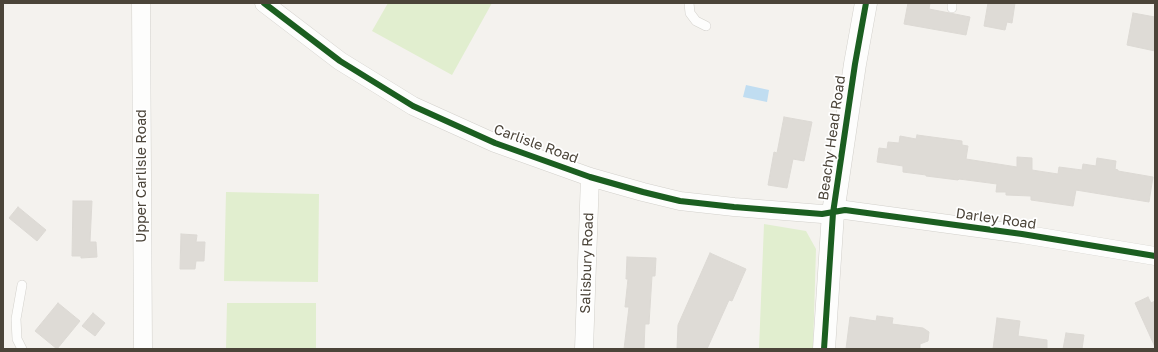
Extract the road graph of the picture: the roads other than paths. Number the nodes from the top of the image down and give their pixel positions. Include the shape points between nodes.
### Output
1 (141, 3) edge
2 (264, 3) edge
3 (689, 3) edge
4 (866, 3) edge
5 (706, 26) dead end
6 (590, 177) junction
7 (834, 213) junction
8 (1155, 256) edge
9 (22, 286) dead end
10 (22, 349) edge
11 (144, 349) edge
12 (584, 349) edge
13 (824, 349) edge

1 - 11 street, Upper Carlisle Road
2 - 6 street, Carlisle Road via 340,61 413,106 495,143
3 - 5 lane via 690,13 696,21
4 - 7 street, Beachy Head Road
6 - 7 street, Carlisle Road via 680,201 741,208
6 - 12 street, Salisbury Road
7 - 8 street, Darley Road via 845,210 1022,234
7 - 13 street, Beachy Head Road
9 - 10 lane via 16,319 17,339

